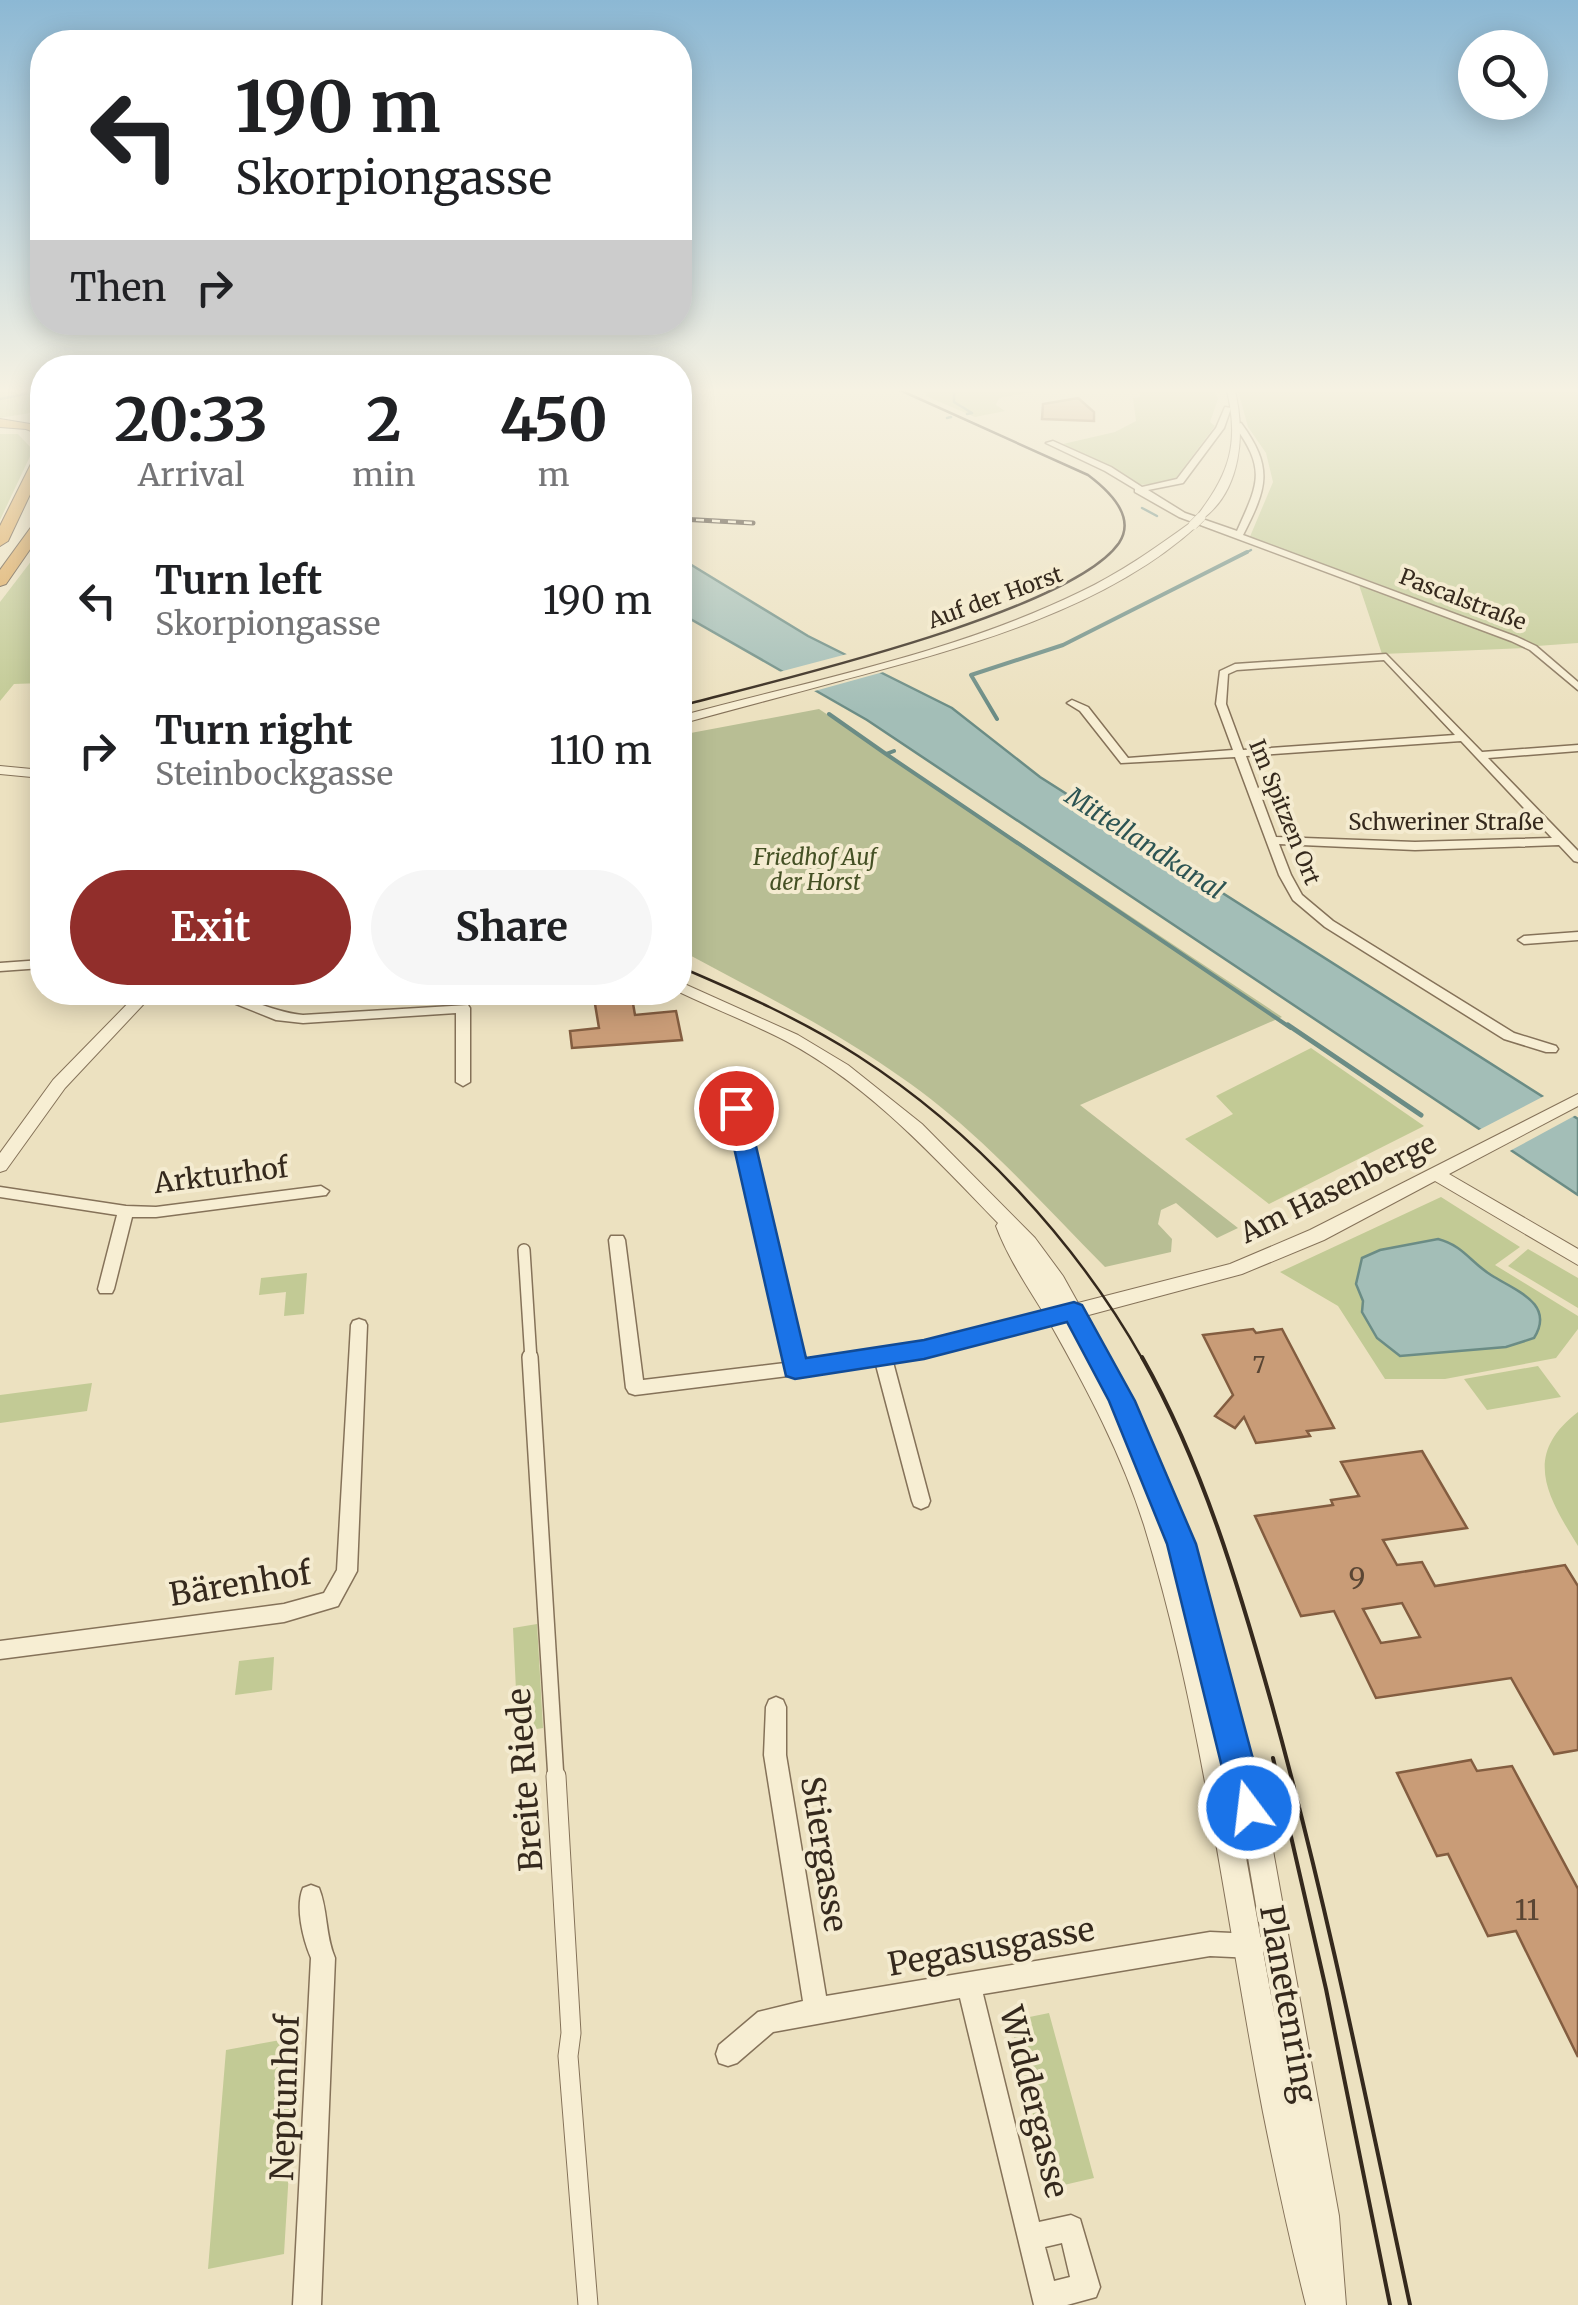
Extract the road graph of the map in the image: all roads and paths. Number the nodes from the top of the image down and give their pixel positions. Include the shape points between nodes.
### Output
1 (23, 495) edge
2 (1146, 495) edge
3 (1211, 495) edge
4 (1214, 495) edge
5 (1257, 495) edge
6 (30, 505) edge
7 (1193, 520) junction
8 (1231, 535) junction
9 (30, 540) edge
10 (0, 542) edge
11 (30, 546) edge
12 (0, 549) edge
13 (18, 558) junction
14 (0, 582) edge
15 (1578, 687) edge
16 (1072, 703) dead end
17 (692, 714) edge
18 (1465, 738) junction
19 (1578, 748) edge
20 (1239, 752) junction
21 (1482, 754) junction
22 (0, 770) edge
23 (30, 773) edge
24 (1272, 840) junction
25 (1562, 841) junction
26 (1578, 858) edge
27 (1578, 936) edge
28 (1524, 940) dead end
29 (30, 965) edge
30 (0, 966) edge
31 (692, 992) edge
32 (136, 1005) edge
33 (249, 1005) edge
34 (1552, 1049) dead end
35 (464, 1082) dead end
36 (1572, 1101) edge
37 (736, 1108) dead end
38 (0, 1166) edge
39 (1435, 1173) junction
40 (321, 1191) dead end
41 (0, 1192) edge
42 (126, 1211) junction
43 (618, 1240) dead end
44 (524, 1250) dead end
45 (1578, 1258) edge
46 (106, 1289) dead end
47 (1064, 1314) junction
48 (359, 1325) dead end
49 (883, 1358) junction
50 (795, 1369) junction
51 (920, 1501) dead end
52 (0, 1650) edge
53 (776, 1707) dead end
54 (311, 1896) dead end
55 (1263, 1946) junction
56 (969, 1984) junction
57 (816, 2010) junction
58 (728, 2054) dead end
59 (1030, 2237) dead end
60 (307, 2305) edge
61 (588, 2305) edge
62 (1326, 2305) edge

1 - 10 highway
2 - 8 street, Pascalstraße
3 - 7 street, Auf der Horst
4 - 7 street, Auf der Horst
5 - 8 street via 1240,532
6 - 12 highway
7 - 17 street, Auf der Horst via 1141,564 1054,607
8 - 15 street, Pascalstraße via 1533,648
9 - 13 highway
11 - 13 highway
13 - 14 highway
16 - 20 street via 1125,761
18 - 20 street
18 - 20 street, Im Spitzen Ort via 1386,657 1224,670 1220,704
18 - 21 street
19 - 21 street
20 - 24 street, Im Spitzen Ort
21 - 25 street
22 - 23 street
24 - 25 street, Schweriner Straße via 1415,846
24 - 34 street, Im Spitzen Ort via 1297,897 1311,911 1509,1036
25 - 26 street
27 - 28 street
29 - 30 street
31 - 47 street, Planetenring via 792,1038 916,1128 1004,1221 1012,1245
32 - 38 street via 60,1084
33 - 35 street via 303,1020 464,1008
36 - 39 street, Am Hasenberge
37 - 50 street
39 - 45 street
39 - 47 street, Am Hasenberge via 1318,1235 1235,1269
40 - 42 street, Arkturhof
41 - 42 street, Arkturhof
42 - 46 street, Arkturhof
43 - 50 street via 635,1388
44 - 61 street, Breite Riede
47 - 49 street
47 - 55 street, Planetenring via 1161,1544
47 - 55 street, Planetenring via 1122,1401 1182,1544 1257,1834
48 - 52 street, Bärenhof via 346,1571 331,1600 284,1613
49 - 50 street
49 - 51 street
53 - 57 street, Stiergasse via 775,1756
54 - 60 street, Neptunhof via 323,1958
55 - 56 street, Pegasusgasse via 1210,1944
55 - 62 street, Planetenring via 1298,2220
56 - 57 street, Pegasusgasse
56 - 59 street, Widdergasse
57 - 58 street, Pegasusgasse via 766,2021

